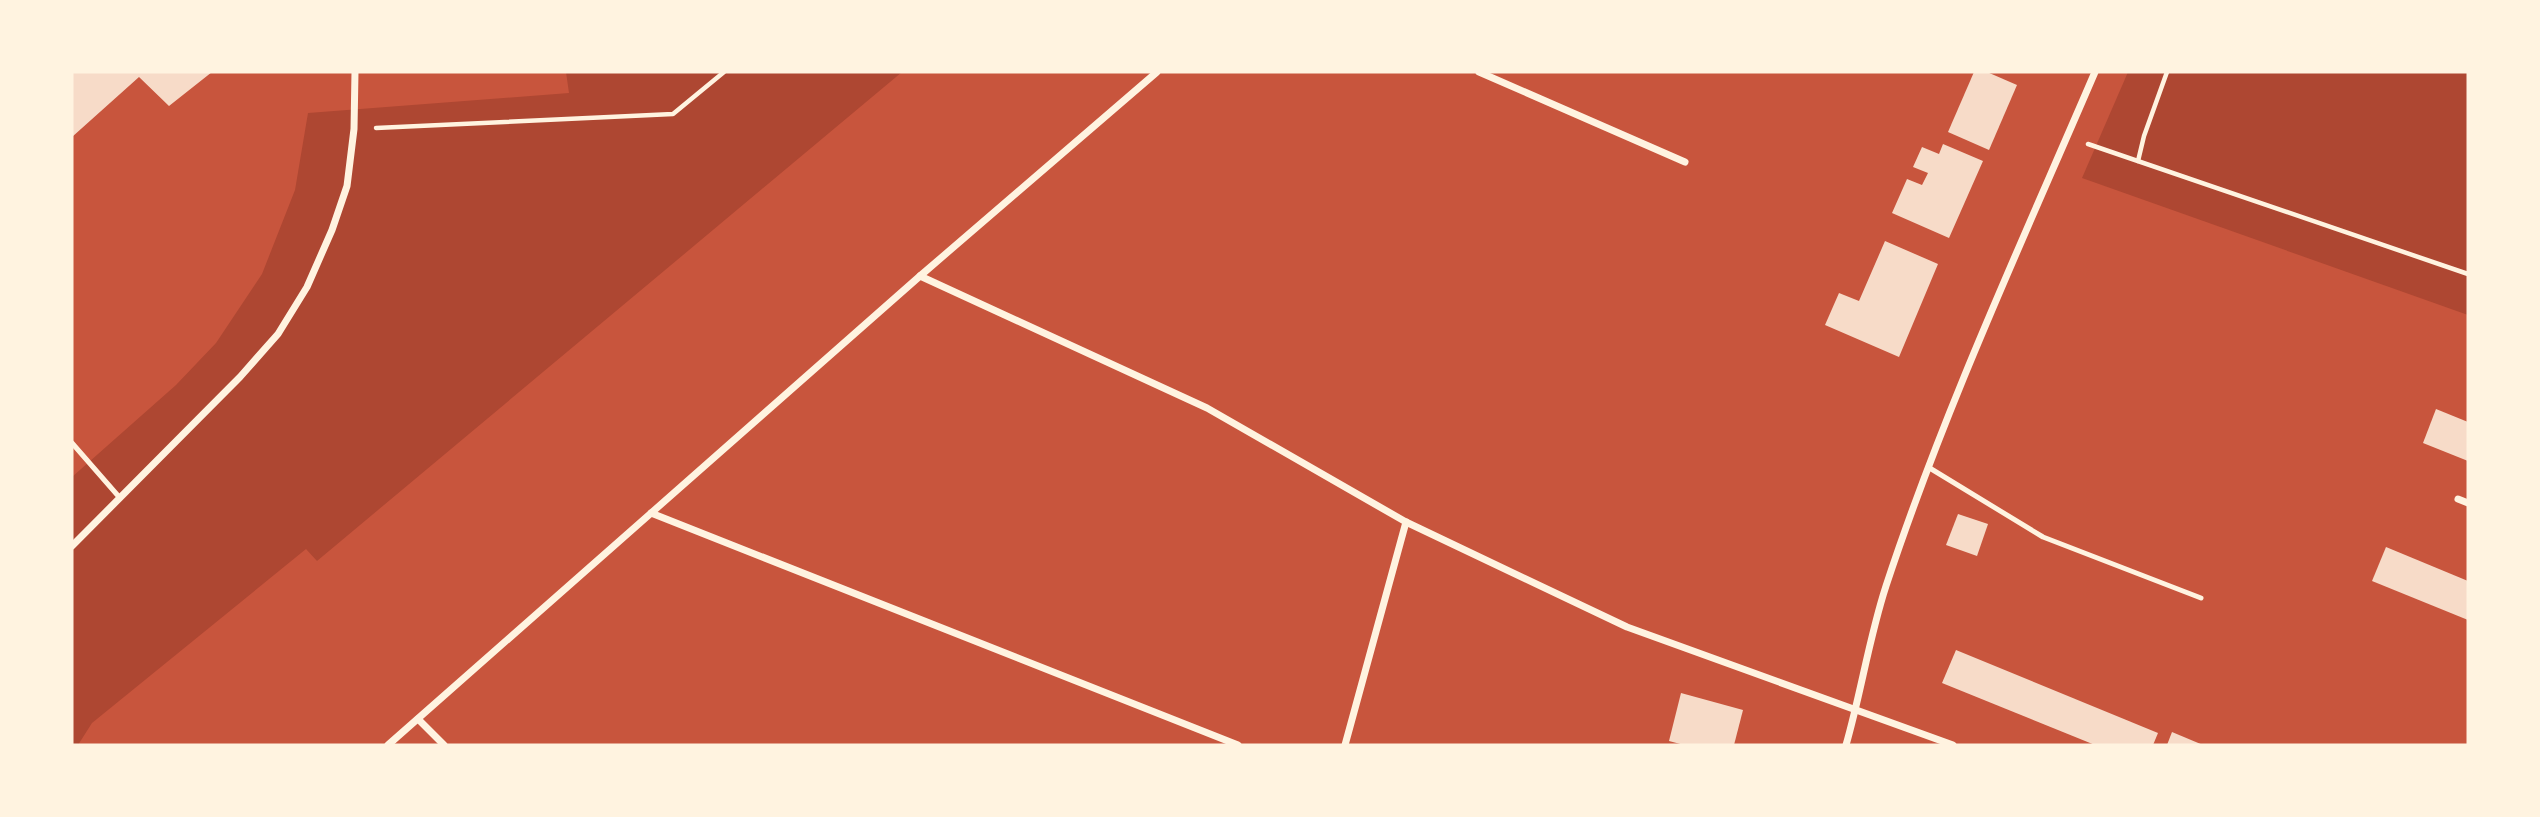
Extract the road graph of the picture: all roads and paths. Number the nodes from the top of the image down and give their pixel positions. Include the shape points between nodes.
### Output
1 (355, 72) edge
2 (724, 72) edge
3 (1157, 72) edge
4 (1479, 72) edge
5 (2095, 72) edge
6 (2167, 72) edge
7 (354, 129) junction
8 (2067, 137) junction
9 (2138, 161) junction
10 (1685, 162) dead end
11 (2468, 274) edge
12 (920, 276) junction
13 (72, 443) edge
14 (1928, 467) junction
15 (120, 498) junction
16 (2458, 499) dead end
17 (2468, 503) edge
18 (651, 513) junction
19 (1406, 522) junction
20 (72, 546) edge
21 (2201, 598) dead end
22 (1856, 710) junction
23 (418, 719) junction
24 (388, 745) edge
25 (444, 745) edge
26 (1238, 745) edge
27 (1345, 745) edge
28 (1846, 745) edge
29 (1953, 745) edge

1 - 7 street
2 - 7 path via 673,114
3 - 12 street
4 - 10 street
5 - 8 street
6 - 9 path
7 - 15 street via 347,186 332,230 307,287 285,322 240,377
8 - 9 path
8 - 14 street
9 - 11 path
12 - 18 street
12 - 19 street via 1206,408
13 - 15 lane
14 - 21 lane via 2043,537
14 - 22 street via 1884,590
15 - 20 street
16 - 17 street
18 - 23 street
18 - 26 street
19 - 22 street via 1627,626
19 - 27 street
22 - 28 street
22 - 29 street
23 - 24 street
23 - 25 street

